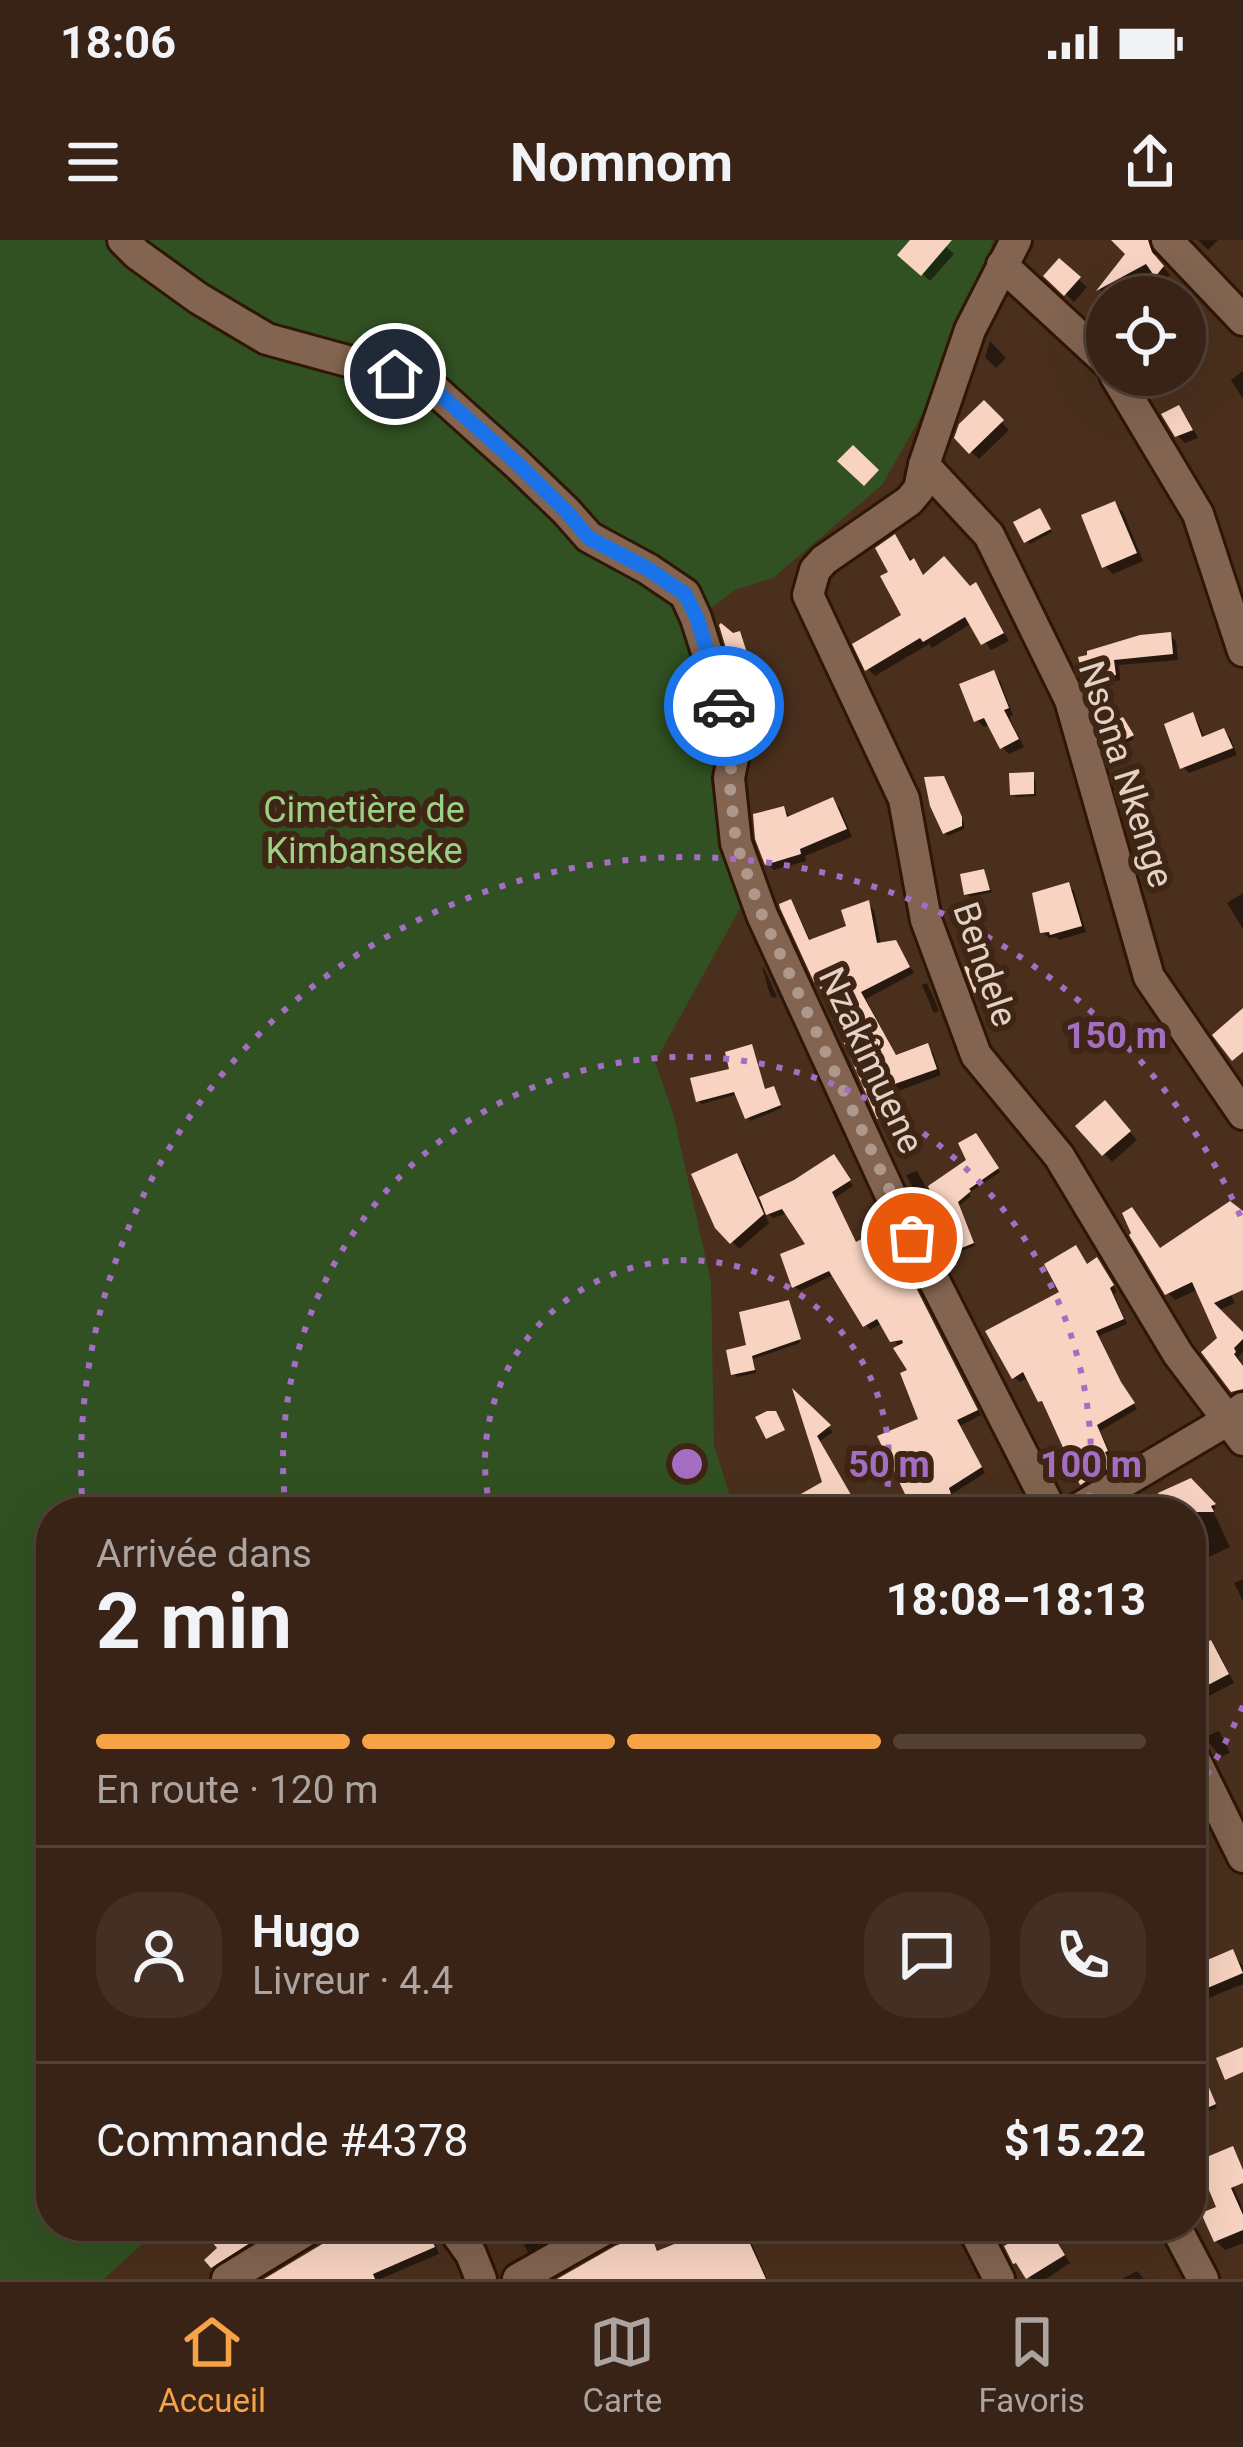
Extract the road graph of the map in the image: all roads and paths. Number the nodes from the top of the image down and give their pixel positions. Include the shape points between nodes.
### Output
1 (123, 240) edge
2 (1167, 240) edge
3 (1009, 253) edge
4 (1243, 320) edge
5 (1086, 339) edge
6 (1128, 396) edge
7 (924, 465) junction
8 (1243, 651) edge
9 (1243, 1114) edge
10 (1238, 1423) edge
11 (1044, 1497) edge
12 (1101, 1497) edge
13 (1206, 1782) edge
14 (1243, 1857) edge
15 (289, 2241) edge
16 (462, 2241) edge
17 (585, 2241) edge
18 (980, 2241) edge
19 (1183, 2241) edge
20 (227, 2279) edge
21 (481, 2279) edge
22 (518, 2279) edge
23 (999, 2279) edge
24 (1203, 2279) edge

1 - 11 street, Nzakimuene via 267,339 436,391 589,538 685,594 736,743 729,778 736,843 762,915 892,1198
2 - 4 street
3 - 5 street
3 - 7 street via 970,330
6 - 8 street via 1198,514
7 - 9 street, Nsona Nkenge via 989,535 1070,700 1149,977
7 - 10 street, Bendele via 909,502 824,560 808,596 904,799 926,920 976,1055 1059,1156 1178,1354
10 - 12 street
13 - 14 street
15 - 20 street
16 - 21 street
17 - 22 street
18 - 23 street
19 - 24 street

